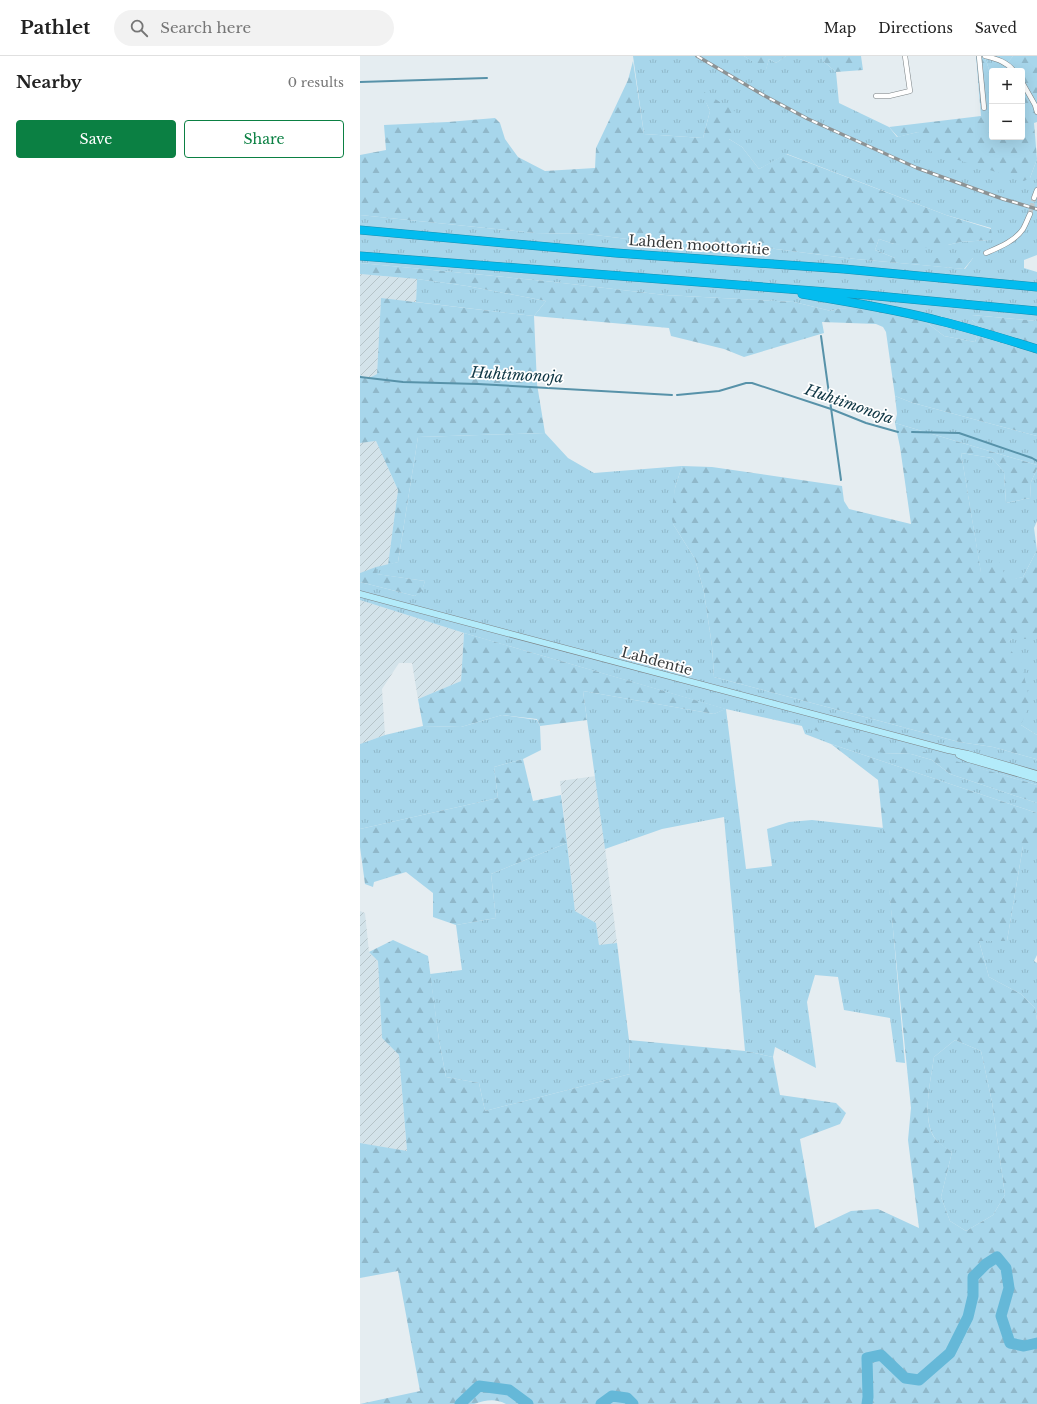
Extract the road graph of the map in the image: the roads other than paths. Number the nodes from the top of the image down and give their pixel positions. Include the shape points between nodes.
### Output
1 (905, 56) edge
2 (979, 56) edge
3 (985, 56) edge
4 (1012, 68) edge
5 (1025, 87) edge
6 (876, 96) dead end
7 (984, 108) dead end
8 (1037, 112) edge
9 (1037, 190) edge
10 (1034, 198) dead end
11 (1030, 214) tunnel mouth
12 (360, 230) edge
13 (986, 253) dead end
14 (360, 256) edge
15 (752, 286) junction
16 (1035, 287) edge
17 (1037, 311) edge
18 (1037, 349) edge
19 (360, 594) edge
20 (948, 750) junction
21 (1037, 774) edge
22 (1037, 779) edge

1 - 6 street via 910,92
2 - 7 street
3 - 4 street via 1000,59
5 - 8 street
9 - 10 street
11 - 13 street via 1023,229 1015,238
12 - 16 highway, Lahden moottoritie
14 - 15 highway
15 - 17 highway via 868,294
15 - 18 highway via 903,312
19 - 20 main road, Lahdentie
20 - 21 main road, Lahdentie
20 - 22 main road, Lahdentie via 968,759

